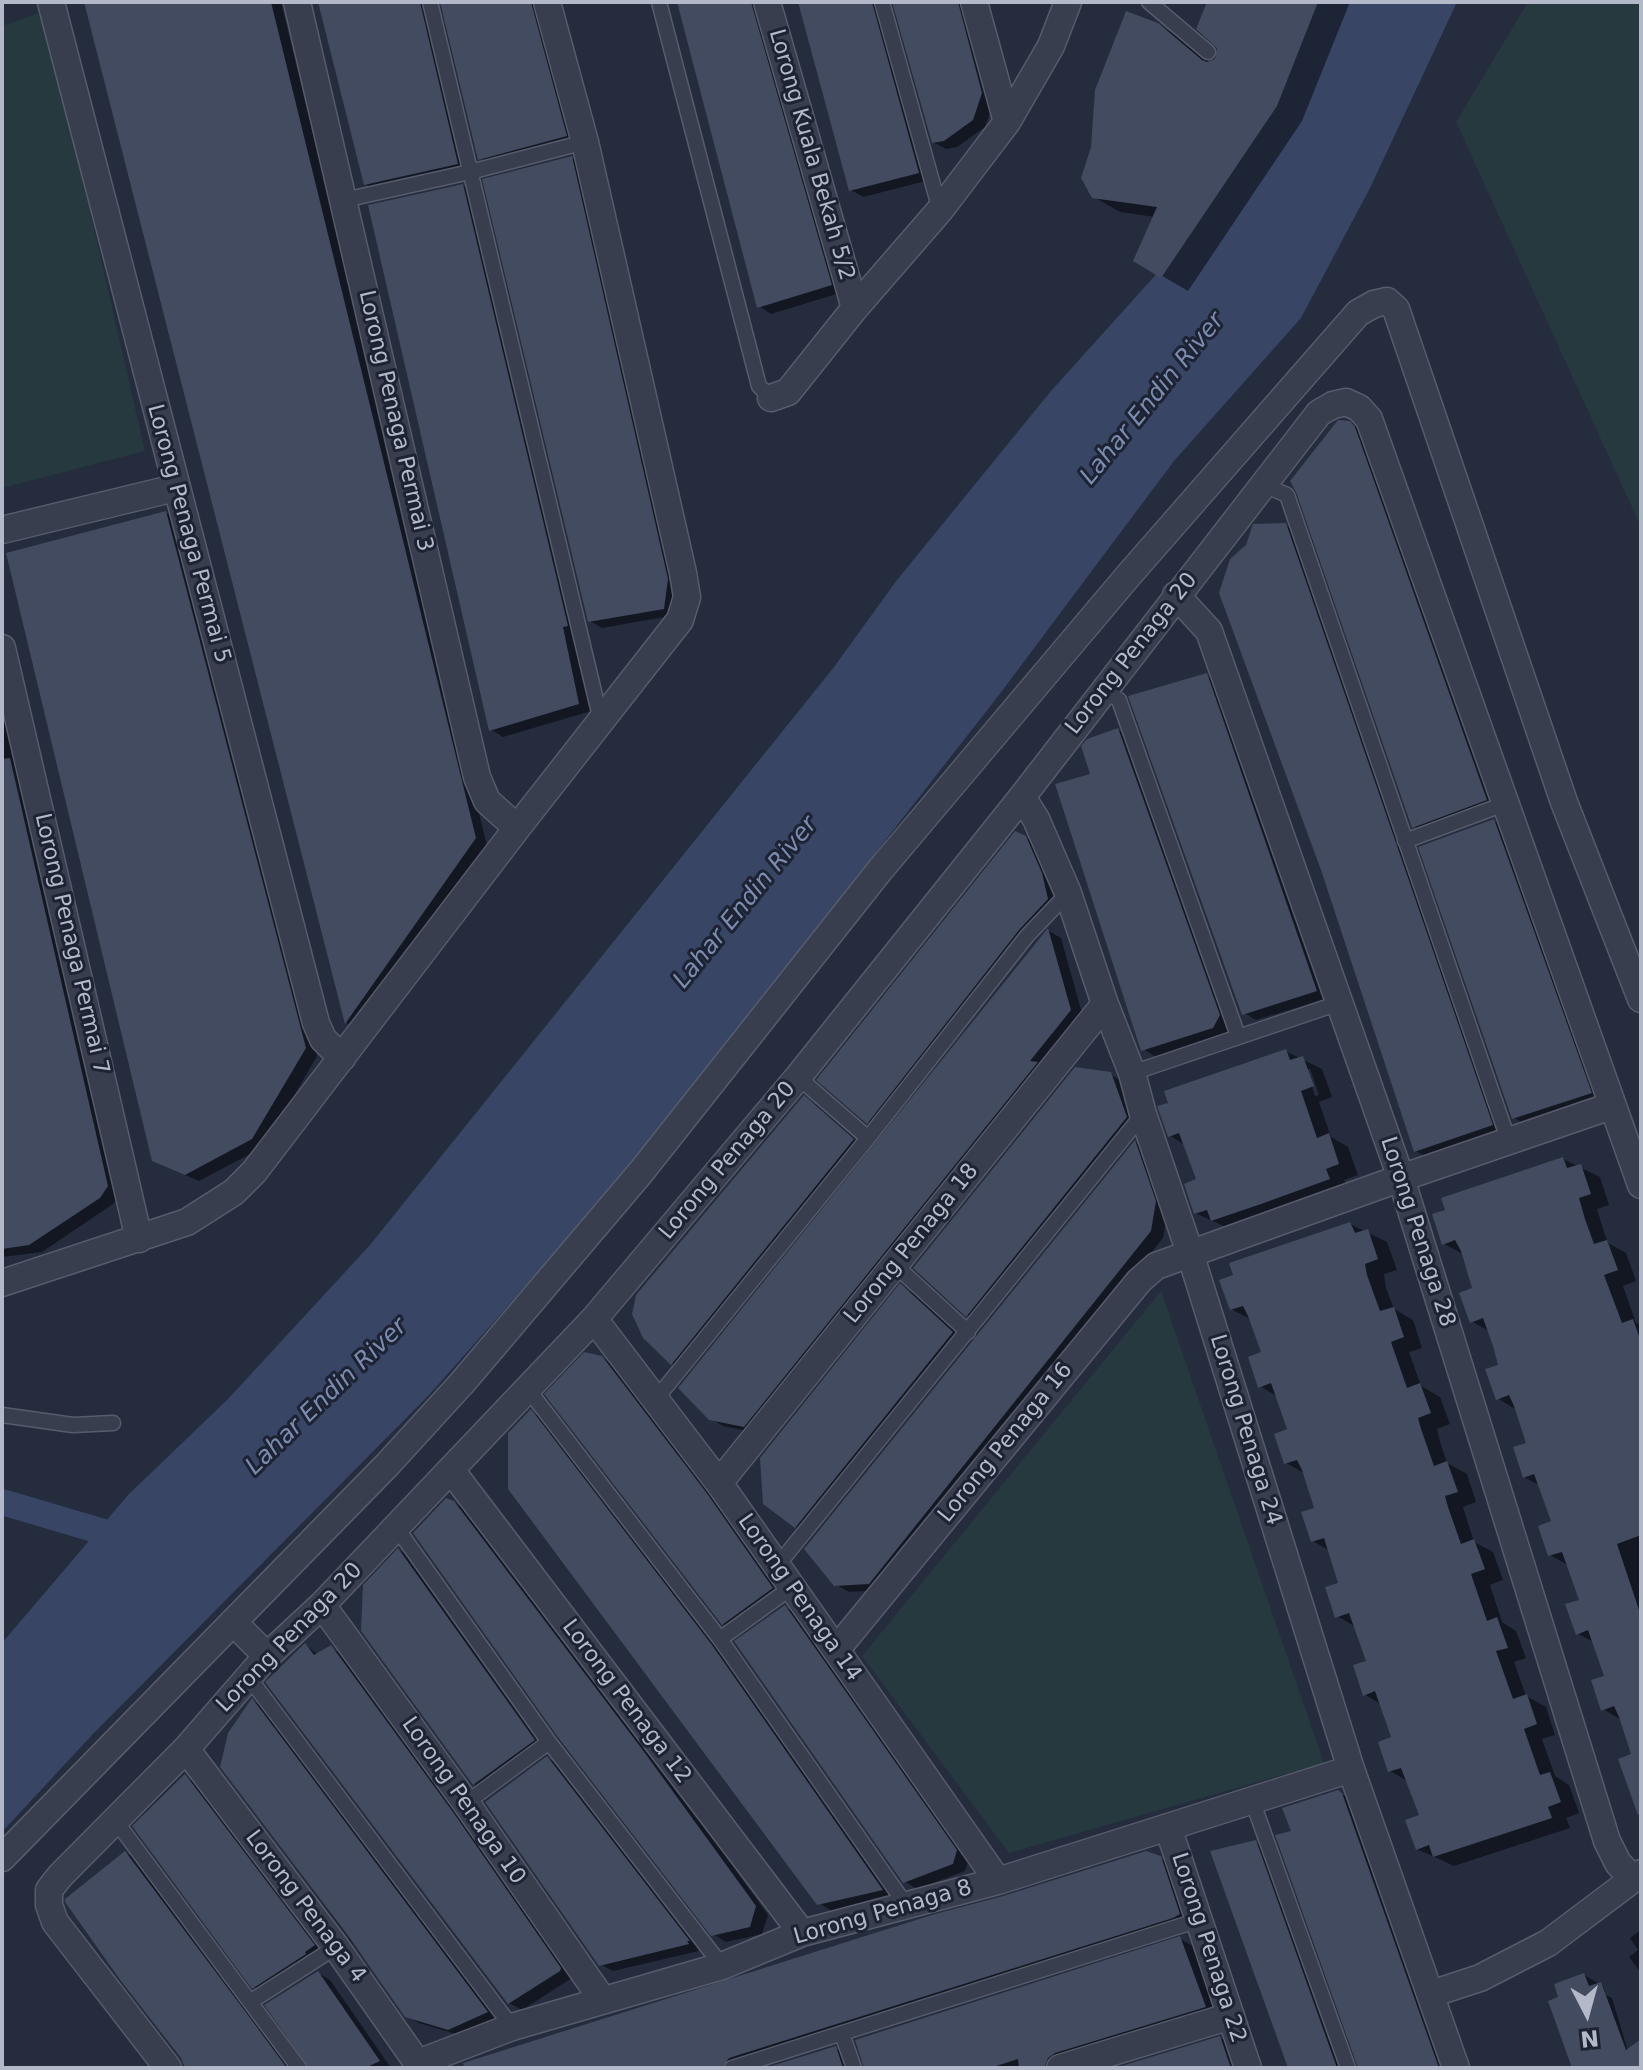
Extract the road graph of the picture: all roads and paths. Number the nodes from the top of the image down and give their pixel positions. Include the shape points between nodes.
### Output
1 (51, 2) edge
2 (297, 2) edge
3 (430, 2) edge
4 (547, 2) edge
5 (659, 2) edge
6 (767, 2) edge
7 (882, 2) edge
8 (974, 2) edge
9 (1068, 2) edge
10 (1149, 2) edge
11 (1208, 52) dead end
12 (1007, 122) junction
13 (585, 142) junction
14 (470, 172) junction
15 (344, 200) junction
16 (940, 210) junction
17 (855, 308) junction
18 (771, 398) joint
19 (1264, 485) junction
20 (175, 488) junction
21 (2, 530) edge
22 (1176, 595) junction
23 (2, 648) edge
24 (1104, 689) junction
25 (601, 722) junction
26 (1022, 797) junction
27 (1507, 803) junction
28 (517, 828) junction
29 (1405, 841) junction
30 (1068, 893) junction
31 (1641, 999) edge
32 (1339, 1003) junction
33 (1105, 1004) junction
34 (1238, 1036) junction
35 (342, 1058) junction
36 (1132, 1073) junction
37 (798, 1077) junction
38 (1611, 1106) junction
39 (1143, 1114) junction
40 (868, 1138) junction
41 (1509, 1142) junction
42 (1401, 1178) junction
43 (1641, 1185) edge
44 (139, 1239) junction
45 (1190, 1253) junction
46 (895, 1265) junction
47 (2, 1283) edge
48 (594, 1319) junction
49 (968, 1332) junction
50 (527, 1388) junction
51 (656, 1399) junction
52 (2, 1415) edge
53 (113, 1423) dead end
54 (451, 1470) junction
55 (719, 1483) junction
56 (396, 1527) junction
57 (785, 1577) junction
58 (322, 1605) junction
59 (233, 1622) junction
60 (720, 1639) junction
61 (836, 1650) junction
62 (267, 1656) junction
63 (250, 1679) junction
64 (549, 1742) junction
65 (186, 1749) junction
66 (1351, 1769) junction
67 (1252, 1800) junction
68 (466, 1803) junction
69 (115, 1820) junction
70 (1168, 1827) junction
71 (2, 1858) edge
72 (1637, 1876) edge
73 (998, 1881) junction
74 (906, 1905) junction
75 (1199, 1920) junction
76 (802, 1933) junction
77 (336, 1947) junction
78 (722, 1966) junction
79 (1431, 1994) junction
80 (602, 1999) junction
81 (250, 2002) junction
82 (1231, 2016) junction
83 (512, 2027) junction
84 (842, 2034) junction
85 (419, 2066) edge
86 (168, 2068) edge
87 (299, 2068) edge
88 (732, 2068) edge
89 (854, 2068) edge
90 (1060, 2068) edge
91 (1248, 2068) edge
92 (1348, 2068) edge
93 (1456, 2068) edge

1 - 20 street, Lorong Penaga Permai 5
2 - 15 street, Lorong Penaga Permai 3
3 - 14 lane
4 - 13 street
5 - 18 lane via 759,386
6 - 17 street, Lorong Kuala Bekah 5/2
7 - 16 lane
8 - 12 street
9 - 12 street via 1051,46
10 - 11 lane
12 - 16 street
13 - 14 lane
13 - 25 street via 687,597 680,620
14 - 15 lane
14 - 25 lane
15 - 28 street, Lorong Penaga Permai 3 via 477,777 487,801
16 - 17 street
17 - 18 street via 788,392
19 - 22 street, Lorong Penaga 20
19 - 27 street, Lorong Penaga 20 via 1319,413 1346,402 1369,419
19 - 29 lane via 1287,495
20 - 21 street
20 - 35 street, Lorong Penaga Permai 5 via 316,1023
22 - 24 street, Lorong Penaga 20
22 - 32 street, Lorong Penaga 28 via 1209,631
23 - 44 street, Lorong Penaga Permai 7
24 - 26 street, Lorong Penaga 20
24 - 34 lane via 1119,700
25 - 28 street
26 - 30 street, Lorong Penaga 24
26 - 37 street, Lorong Penaga 20
27 - 29 lane
27 - 38 street
28 - 35 street
29 - 41 lane
30 - 33 street, Lorong Penaga 24
30 - 40 lane via 1027,936
31 - 59 street via 1564,802 1396,309 1387,301 1374,304 1358,313 890,858 641,1172 462,1383
32 - 34 lane
32 - 42 street, Lorong Penaga 28
33 - 36 street, Lorong Penaga 24
33 - 46 street, Lorong Penaga 18
34 - 36 lane
35 - 44 street via 234,1192 187,1222
36 - 39 street, Lorong Penaga 24
37 - 40 lane
37 - 48 street, Lorong Penaga 20
38 - 41 street, Lorong Penaga 16
38 - 43 street
39 - 45 street, Lorong Penaga 24
39 - 49 lane
40 - 51 lane
41 - 42 street, Lorong Penaga 16
42 - 45 street, Lorong Penaga 16
42 - 72 street, Lorong Penaga 28 via 1607,1841 1618,1863
44 - 47 street
45 - 61 street, Lorong Penaga 16 via 1156,1266 1139,1281
45 - 66 street, Lorong Penaga 24
46 - 49 lane
46 - 55 street, Lorong Penaga 18
48 - 50 street, Lorong Penaga 20
48 - 51 street, Lorong Penaga 14
49 - 57 lane
50 - 54 street, Lorong Penaga 20
50 - 60 lane
51 - 55 street, Lorong Penaga 14
52 - 53 lane via 73,1425
54 - 56 street, Lorong Penaga 20
54 - 76 street, Lorong Penaga 12
55 - 57 street, Lorong Penaga 14
56 - 58 street, Lorong Penaga 20
56 - 64 lane
57 - 60 lane
57 - 61 street, Lorong Penaga 14
58 - 62 street, Lorong Penaga 20
58 - 68 street, Lorong Penaga 10
59 - 62 street
59 - 71 street
60 - 74 lane
61 - 73 street, Lorong Penaga 14
62 - 63 street, Lorong Penaga 20
63 - 65 street, Lorong Penaga 20
63 - 83 lane
64 - 68 lane
64 - 78 lane
65 - 69 street, Lorong Penaga 20
65 - 77 street, Lorong Penaga 4
66 - 67 street, Lorong Penaga 8
66 - 79 street, Lorong Penaga 24
67 - 70 street, Lorong Penaga 8
67 - 92 lane
68 - 80 street, Lorong Penaga 10
69 - 81 lane
69 - 86 street, Lorong Penaga 20 via 49,1890 49,1905 55,1922
70 - 73 street, Lorong Penaga 8
70 - 75 street, Lorong Penaga 22
72 - 79 street via 1548,1943 1480,1978
73 - 74 street, Lorong Penaga 8
74 - 76 street, Lorong Penaga 8
75 - 82 street, Lorong Penaga 22
75 - 84 lane
76 - 78 street, Lorong Penaga 8
77 - 81 lane
77 - 85 street, Lorong Penaga 4
78 - 80 street, Lorong Penaga 8
79 - 93 street, Lorong Penaga 24
80 - 83 street, Lorong Penaga 8
81 - 87 lane
82 - 90 street
82 - 91 street, Lorong Penaga 22
83 - 85 street, Lorong Penaga 8
84 - 88 lane
84 - 89 lane

